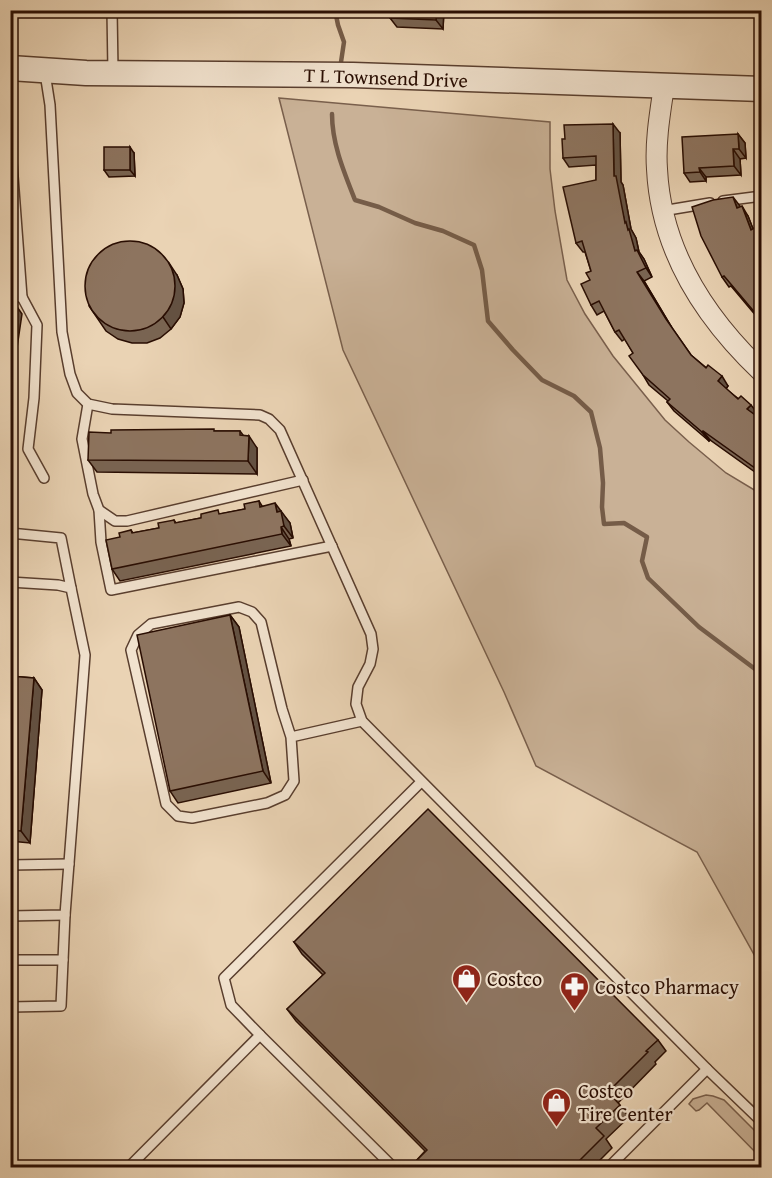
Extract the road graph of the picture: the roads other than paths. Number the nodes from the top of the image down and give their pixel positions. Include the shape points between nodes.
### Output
1 (111, 10) edge
2 (10, 68) edge
3 (45, 70) junction
4 (113, 73) junction
5 (664, 86) junction
6 (762, 89) edge
7 (10, 162) edge
8 (762, 195) edge
9 (13, 208) edge
10 (662, 211) junction
11 (15, 254) edge
12 (10, 296) edge
13 (22, 297) junction
14 (762, 372) edge
15 (87, 404) junction
16 (44, 478) dead end
17 (303, 480) junction
18 (99, 510) junction
19 (10, 533) edge
20 (332, 546) junction
21 (10, 582) edge
22 (71, 588) junction
23 (362, 721) junction
24 (291, 737) junction
25 (421, 782) junction
26 (69, 864) junction
27 (10, 865) edge
28 (65, 915) junction
29 (10, 916) edge
30 (10, 960) edge
31 (63, 960) junction
32 (10, 1007) edge
33 (261, 1035) junction
34 (707, 1069) junction
35 (762, 1122) edge
36 (128, 1167) edge
37 (394, 1167) edge
38 (608, 1167) edge

1 - 4 lane
2 - 3 street, T L Townsend Drive
3 - 4 street, T L Townsend Drive
3 - 15 lane via 62,332 70,374 77,393
4 - 5 street, T L Townsend Drive via 353,75
5 - 6 street, T L Townsend Drive
5 - 10 street via 657,168
7 - 9 lane
8 - 10 lane
9 - 11 lane
10 - 14 street via 677,260 703,305 738,350
11 - 13 lane
12 - 13 lane
13 - 16 lane via 37,325 28,450
15 - 17 lane via 127,411 260,415 280,430
15 - 18 lane via 82,439
17 - 18 lane via 127,522
17 - 20 lane
18 - 20 lane via 111,590
19 - 22 lane via 61,538
20 - 23 lane via 371,634 370,664 358,687 356,704
21 - 22 lane
22 - 26 lane via 85,655
23 - 24 lane
23 - 25 lane
24 - 24 lane via 261,622 252,612 239,607 151,624 138,635 131,650 166,804 178,816 192,818 267,803 285,795 294,781
25 - 33 lane via 224,978 231,1005
25 - 34 lane
26 - 27 lane
26 - 28 lane
28 - 29 lane
28 - 31 lane
30 - 31 lane
31 - 32 lane via 61,1006
33 - 36 lane
33 - 37 lane
34 - 35 lane
34 - 38 lane

